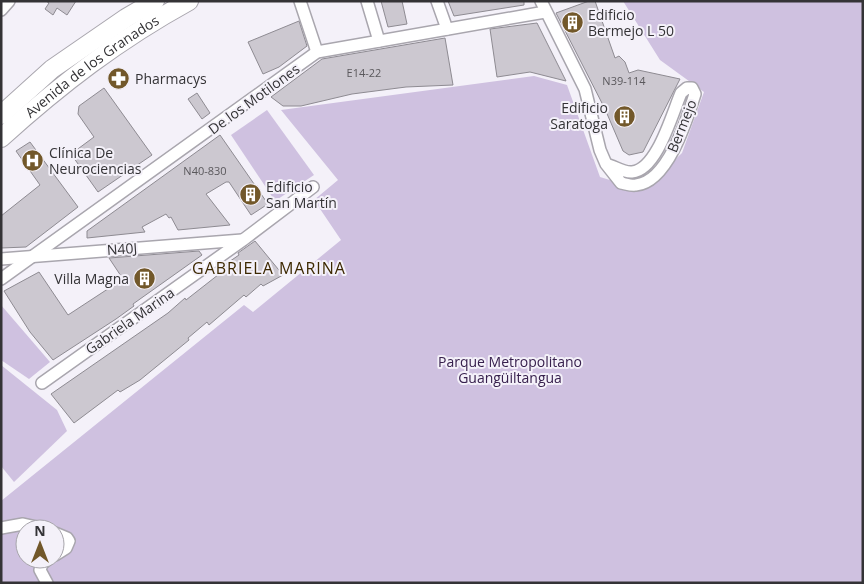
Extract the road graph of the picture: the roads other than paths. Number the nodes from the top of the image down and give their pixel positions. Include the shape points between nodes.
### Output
1 (9, 1) edge
2 (155, 1) edge
3 (188, 1) edge
4 (300, 1) edge
5 (367, 1) edge
6 (436, 1) edge
7 (543, 6) edge
8 (1, 10) edge
9 (447, 29) junction
10 (378, 41) junction
11 (317, 52) junction
12 (1, 116) edge
13 (1, 138) edge
14 (606, 164) junction
15 (313, 187) dead end
16 (243, 240) junction
17 (36, 256) junction
18 (1, 259) edge
19 (1, 279) edge
20 (42, 383) dead end
21 (15, 525) edge
22 (1, 528) edge
23 (65, 537) edge
24 (65, 549) edge
25 (40, 569) edge
26 (47, 583) edge

1 - 8 street
2 - 12 main road, Avenida de los Granados via 52,69
3 - 13 main road, Avenida de los Granados via 91,62
4 - 11 street
5 - 10 street
6 - 9 street
7 - 9 street, De los Motilones
7 - 14 street, Bermejo via 585,89
9 - 10 street, De los Motilones
10 - 11 street, De los Motilones
11 - 17 street, De los Motilones
14 - 14 street, Bermejo via 621,183 636,186 658,172 667,162 682,130 695,94 692,88 681,93 651,161 641,170 630,172
15 - 16 street, Gabriela Marina
16 - 17 street, N40J
16 - 20 street, Gabriela Marina
17 - 18 street, N40J
17 - 19 street, De los Motilones
21 - 22 street
23 - 24 street via 69,541
25 - 26 street

